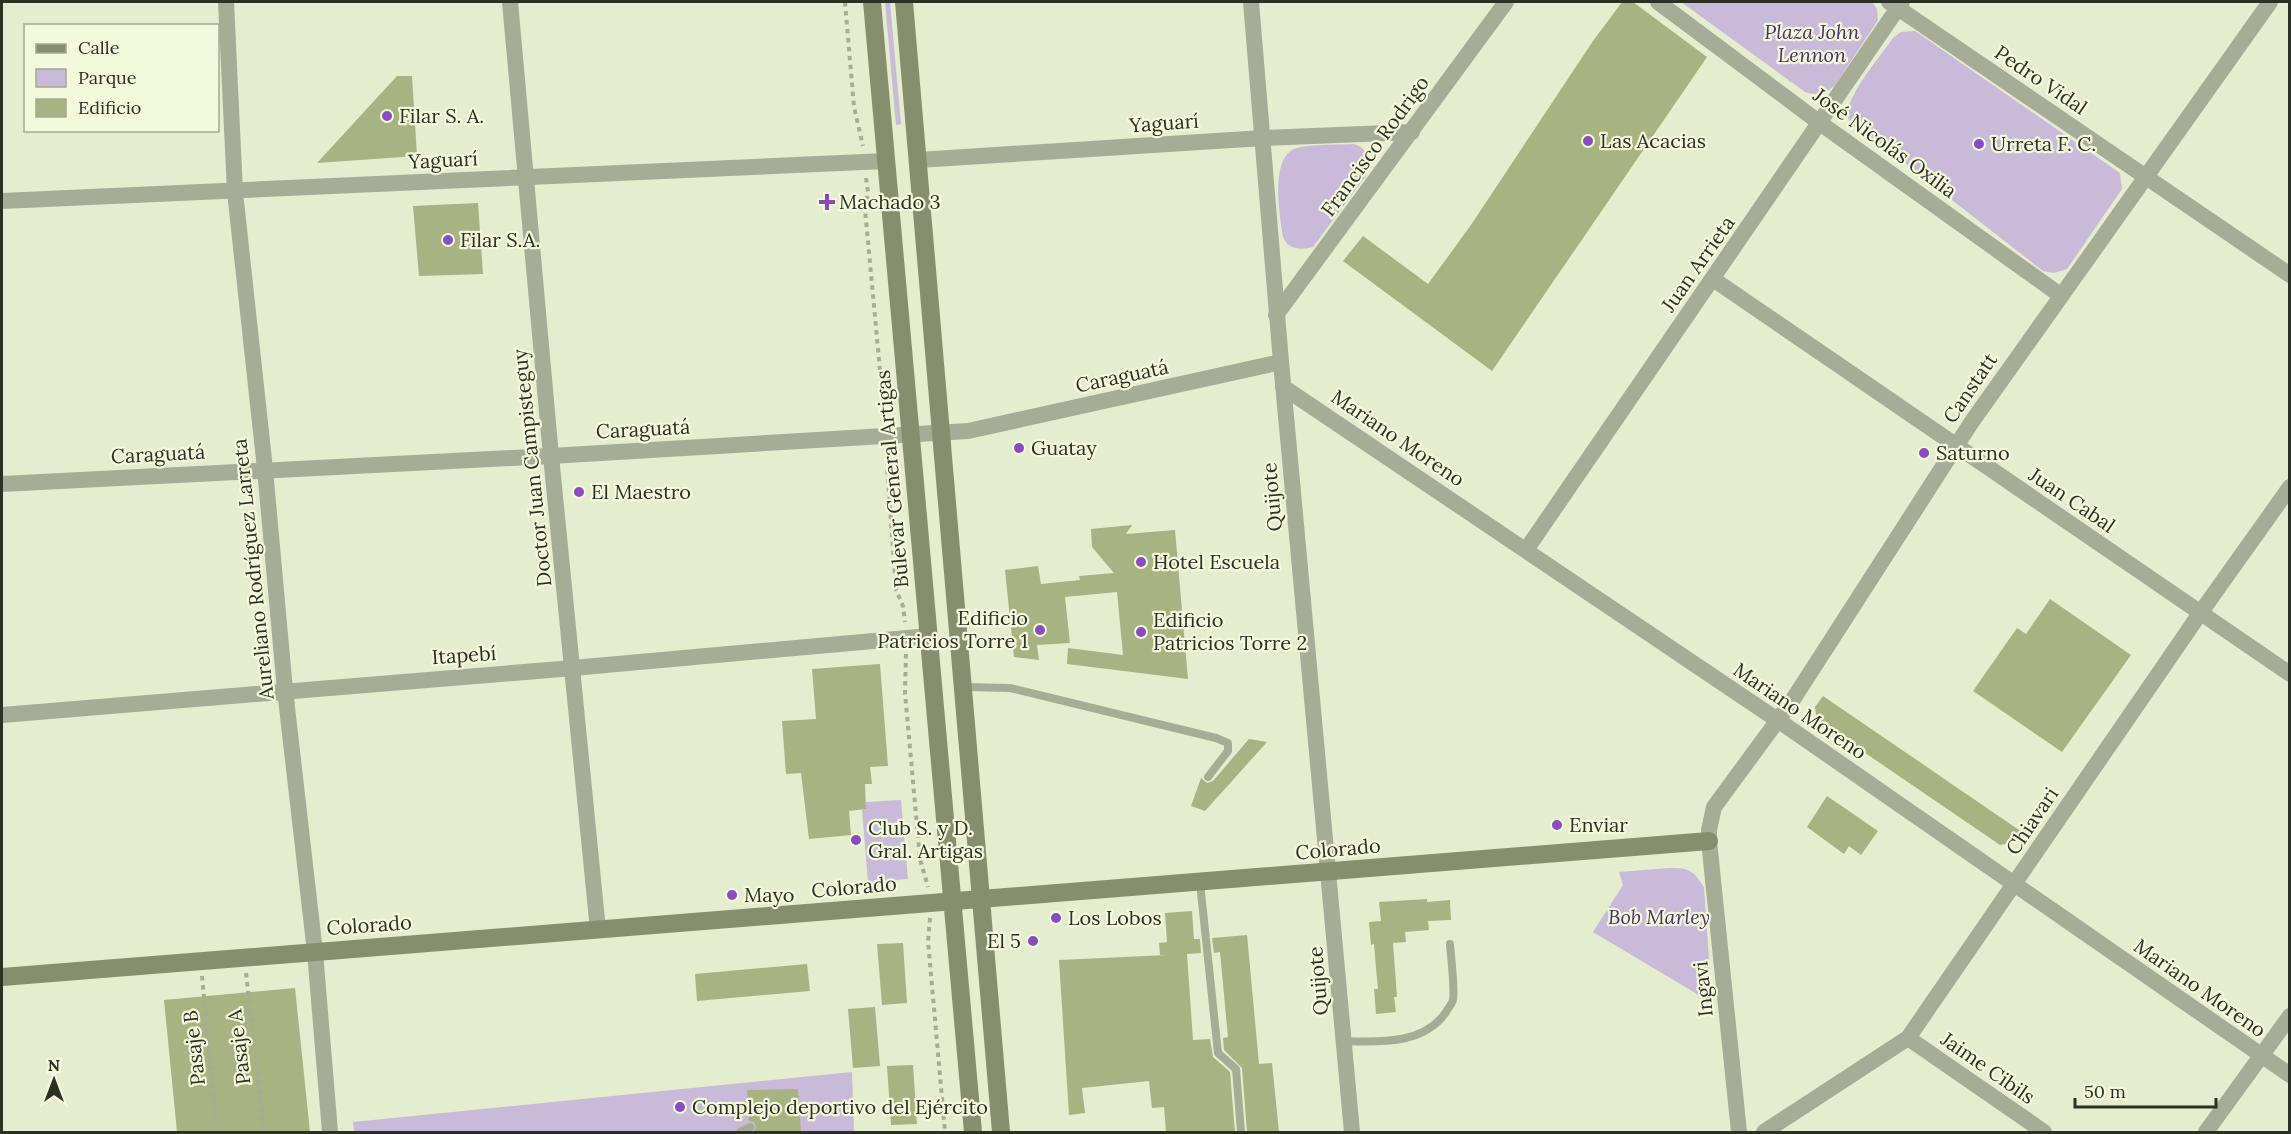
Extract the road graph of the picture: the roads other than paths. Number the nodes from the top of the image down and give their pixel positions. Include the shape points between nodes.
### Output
1 (226, 2) edge
2 (510, 2) edge
3 (872, 2) edge
4 (904, 2) edge
5 (1251, 2) edge
6 (1506, 2) edge
7 (1658, 2) edge
8 (2270, 2) edge
9 (1896, 4) edge
10 (1820, 123) junction
11 (1412, 132) junction
12 (1263, 138) junction
13 (918, 160) junction
14 (886, 161) junction
15 (2146, 176) junction
16 (525, 177) junction
17 (235, 192) junction
18 (2, 201) edge
19 (2289, 275) edge
20 (1713, 279) junction
21 (2060, 295) junction
22 (1276, 315) junction
23 (1281, 362) junction
24 (1283, 387) junction
25 (939, 433) junction
26 (910, 435) junction
27 (1956, 447) junction
28 (551, 456) junction
29 (265, 469) junction
30 (2, 484) edge
31 (2289, 487) edge
32 (1526, 550) junction
33 (2201, 612) junction
34 (929, 636) junction
35 (573, 668) junction
36 (2289, 674) edge
37 (964, 687) junction
38 (285, 690) junction
39 (2, 715) edge
40 (1779, 721) junction
41 (1208, 777) dead end
42 (1709, 842) junction
43 (1329, 872) junction
44 (1200, 883) junction
45 (2015, 884) junction
46 (981, 900) junction
47 (952, 902) junction
48 (598, 930) junction
49 (1450, 944) dead end
50 (315, 952) junction
51 (2, 977) edge
52 (2289, 1016) edge
53 (1908, 1038) junction
54 (1344, 1041) junction
55 (2262, 1057) junction
56 (2289, 1075) edge
57 (750, 1127) dead end
58 (330, 1132) edge
59 (740, 1132) edge
60 (973, 1132) edge
61 (1001, 1132) edge
62 (1241, 1132) edge
63 (1352, 1132) edge
64 (1739, 1132) edge
65 (1764, 1132) edge
66 (2044, 1132) edge
67 (2206, 1132) edge

1 - 17 street, Aureliano Rodríguez Larreta
2 - 16 street, Doctor Juan Campisteguy
3 - 14 main road, Bulevar General Artigas
4 - 13 main road
5 - 12 street, Quijote
6 - 11 street, Francisco Rodrigo
7 - 10 street, José Nicolás Oxilia
8 - 15 street, Canstatt
9 - 10 street, Juan Arrieta
9 - 15 street, Pedro Vidal
10 - 20 street, Juan Arrieta
10 - 21 street, José Nicolás Oxilia
11 - 12 street, Yaguarí
11 - 22 street, Francisco Rodrigo
12 - 13 street, Yaguarí
12 - 22 street, Quijote
13 - 25 main road
14 - 16 street, Yaguarí
14 - 26 main road, Bulevar General Artigas
15 - 19 street, Pedro Vidal
15 - 21 street, Canstatt
16 - 17 street, Yaguarí
16 - 28 street, Doctor Juan Campisteguy
17 - 18 street, Yaguarí
17 - 29 street, Aureliano Rodríguez Larreta
20 - 27 street, Juan Cabal
20 - 32 street, Juan Arrieta
21 - 27 street, Canstatt
22 - 23 street, Quijote
23 - 24 street, Quijote
23 - 25 street, Caraguatá via 968,431
24 - 32 street, Mariano Moreno
24 - 43 street, Quijote
25 - 26 street, Caraguatá
25 - 37 main road
26 - 28 street, Caraguatá
26 - 34 main road, Bulevar General Artigas
27 - 33 street, Juan Cabal
27 - 40 street, Canstatt
28 - 29 street, Caraguatá
28 - 35 street, Doctor Juan Campisteguy
29 - 30 street, Caraguatá
29 - 38 street, Aureliano Rodríguez Larreta
31 - 33 street, Chiavari
32 - 40 street, Mariano Moreno
33 - 36 street, Juan Cabal
33 - 45 street, Chiavari
34 - 35 street, Itapebí
34 - 47 main road, Bulevar General Artigas
35 - 38 street, Itapebí
35 - 48 street, Doctor Juan Campisteguy
37 - 41 lane via 1010,688 1228,743 1228,751
37 - 46 main road
38 - 39 street, Itapebí
38 - 50 street, Aureliano Rodríguez Larreta
40 - 42 street, Canstatt via 1714,807
40 - 45 street, Mariano Moreno
42 - 43 main road, Colorado
42 - 64 street, Ingavi
43 - 44 main road, Colorado
43 - 54 street, Quijote
44 - 46 main road, Colorado
44 - 62 lane via 1218,1053 1236,1069
45 - 53 street, Chiavari
45 - 55 street, Mariano Moreno
46 - 47 main road, Colorado
46 - 61 main road
47 - 48 main road, Colorado
47 - 60 main road, Bulevar General Artigas
48 - 50 main road, Colorado
49 - 54 lane via 1453,1001 1441,1018 1413,1036 1379,1042
50 - 51 main road, Colorado
50 - 58 street, Aureliano Rodríguez Larreta
52 - 55 street
53 - 65 street, Chiavari
53 - 66 street, Jaime Cibils
54 - 63 street, Quijote
55 - 56 street, Mariano Moreno
55 - 67 street
57 - 59 lane

